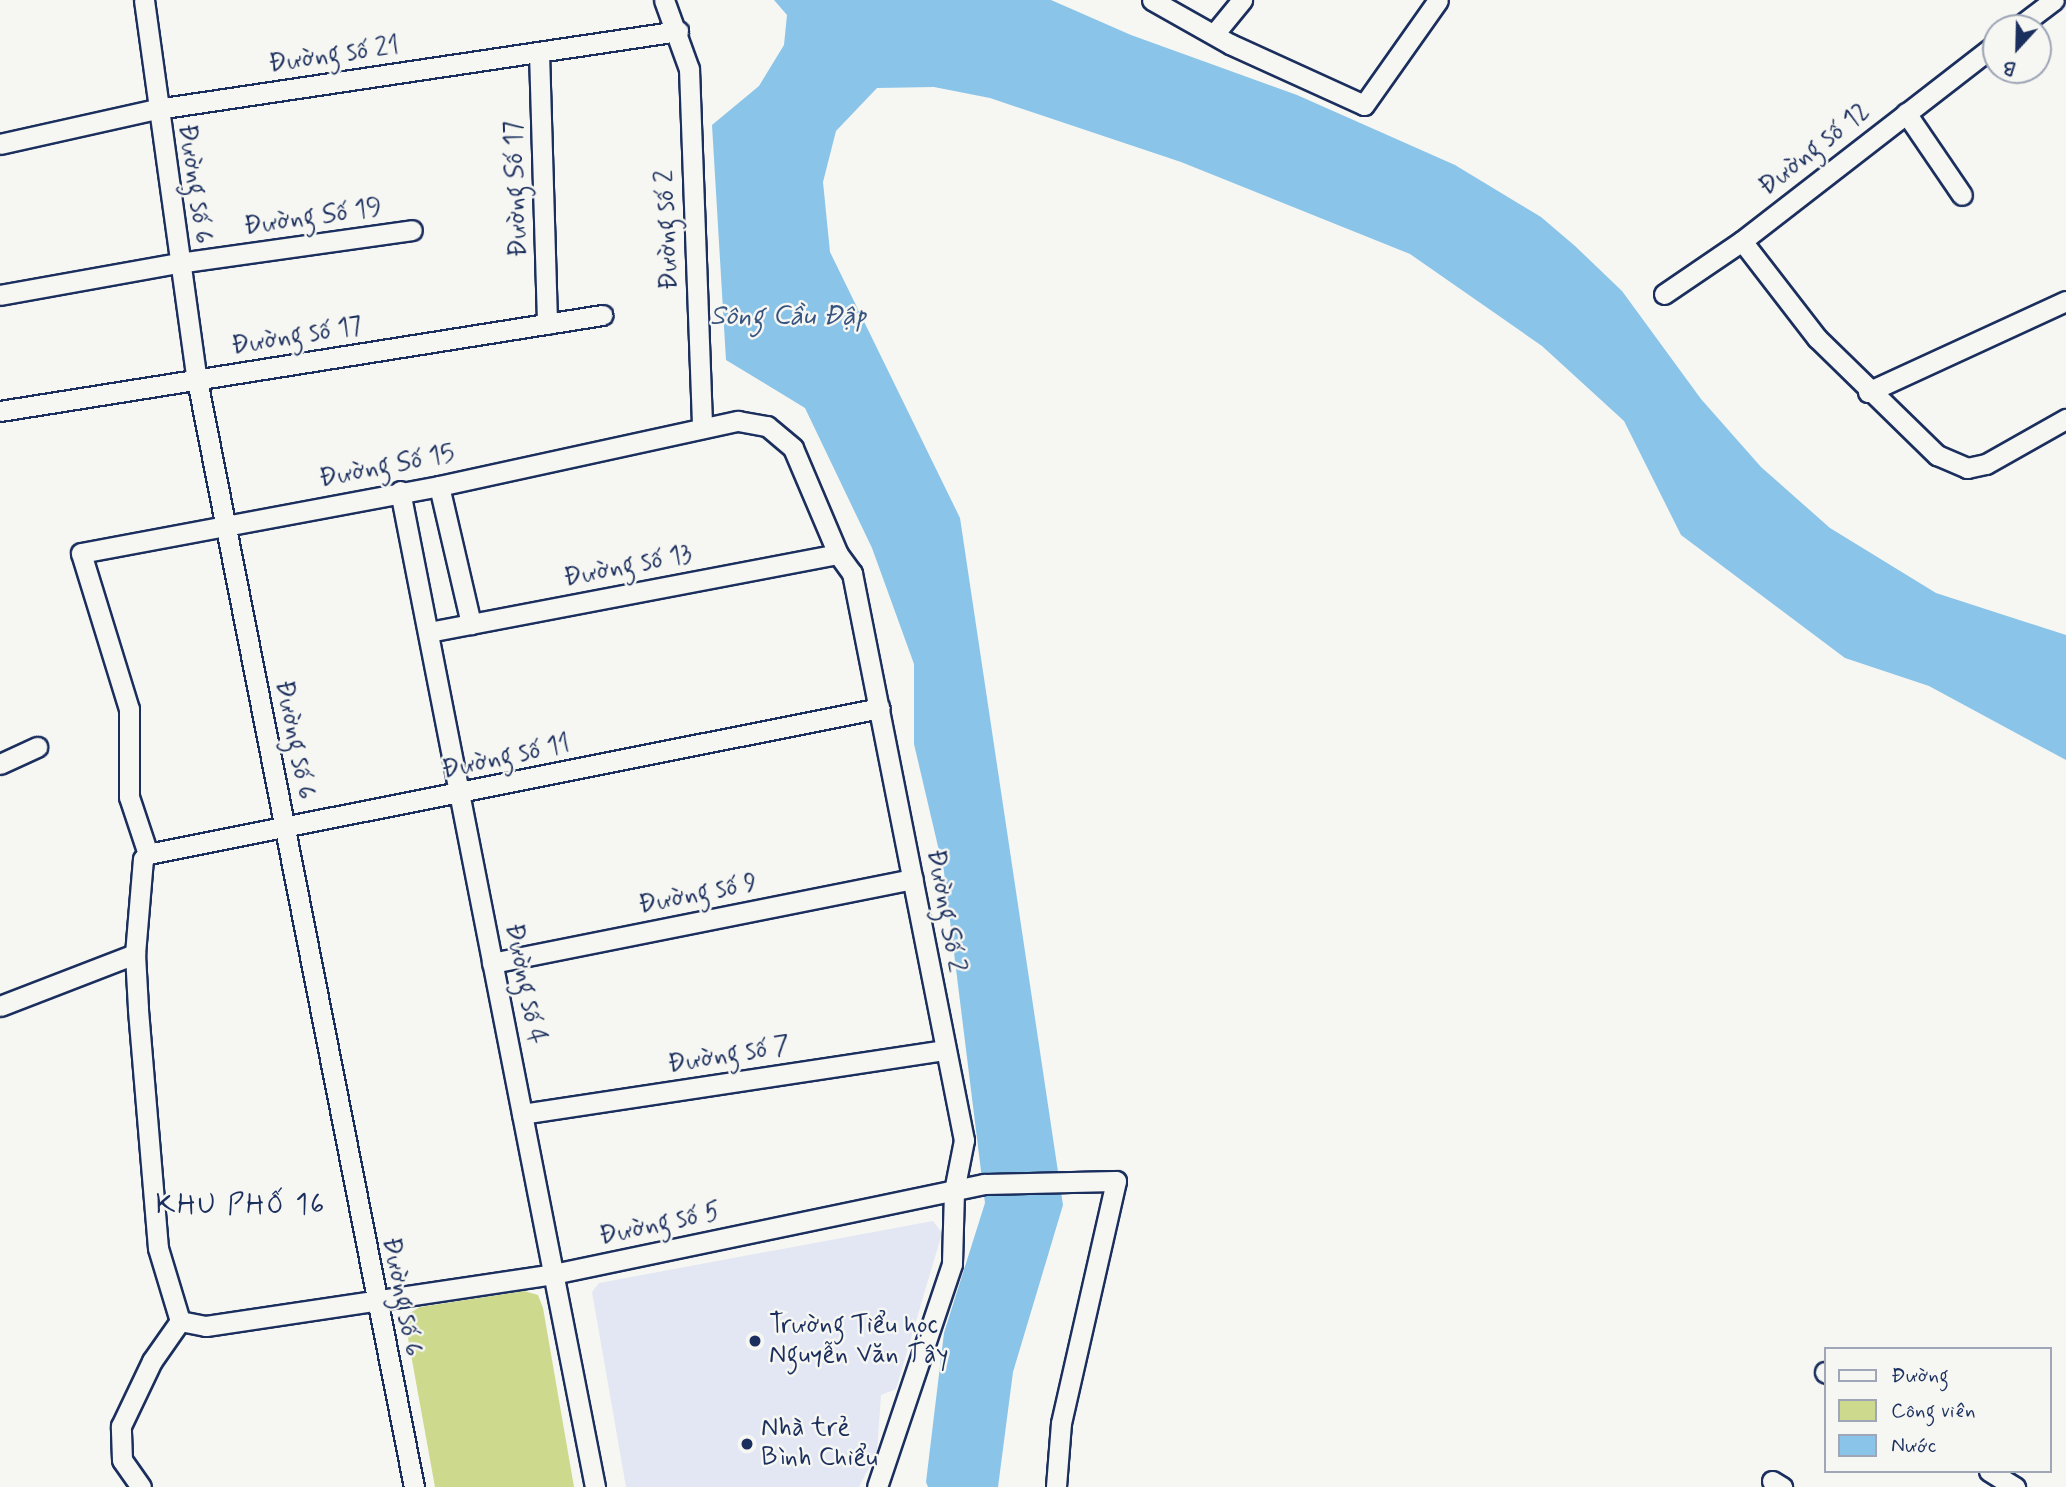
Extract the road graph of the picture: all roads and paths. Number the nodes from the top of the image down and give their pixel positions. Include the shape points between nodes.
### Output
1 (144, 0) edge
2 (664, 0) edge
3 (1152, 0) edge
4 (1242, 0) edge
5 (1438, 0) edge
6 (2054, 0) edge
7 (2036, 14) edge
8 (678, 31) junction
9 (1215, 33) junction
10 (539, 52) junction
11 (1982, 55) edge
12 (158, 109) junction
13 (1906, 113) junction
14 (0, 144) edge
15 (1962, 195) dead end
16 (412, 230) dead end
17 (1742, 241) junction
18 (178, 263) junction
19 (1664, 293) dead end
20 (0, 295) edge
21 (2066, 301) edge
22 (602, 315) dead end
23 (547, 324) junction
24 (197, 380) junction
25 (1868, 392) junction
26 (0, 411) edge
27 (2066, 419) edge
28 (702, 428) junction
29 (439, 486) junction
30 (400, 491) junction
31 (227, 524) junction
32 (838, 554) junction
33 (471, 624) junction
34 (429, 632) junction
35 (880, 708) junction
36 (37, 747) dead end
37 (0, 764) edge
38 (462, 795) junction
39 (284, 828) junction
40 (145, 857) junction
41 (913, 879) junction
42 (135, 954) junction
43 (492, 963) junction
44 (0, 1006) edge
45 (944, 1049) junction
46 (522, 1114) junction
47 (954, 1191) junction
48 (553, 1274) junction
49 (375, 1303) junction
50 (180, 1321) junction
51 (1992, 1473) edge
52 (141, 1487) edge
53 (414, 1487) edge
54 (595, 1487) edge
55 (877, 1487) edge
56 (1056, 1487) edge
57 (2015, 1487) edge

1 - 12 street, Đường số 6
2 - 8 street, Đường số 2
3 - 9 street
4 - 9 street
5 - 9 street via 1364,105
6 - 7 street
8 - 10 street, Đường số 21
8 - 28 street, Đường số 2 via 689,69
10 - 12 street, Đường số 21
10 - 23 street, Đường Số 17
11 - 13 street, Đường số 12
12 - 14 street, Đường số 21
12 - 18 street, Đường số 6
13 - 15 street
13 - 17 street, Đường số 12
16 - 18 street, Đường Số 19
17 - 19 street, Đường số 12
17 - 25 street via 1817,338
18 - 20 street, Đường Số 19
18 - 24 street, Đường số 6
21 - 25 street
22 - 23 street, Đường số 17
23 - 24 street, Đường số 17
24 - 26 street, Đường số 17
24 - 31 street, Đường số 6
25 - 27 street via 1937,455 1967,468 1986,464
28 - 29 street, Đường Số 15
28 - 32 street, Đường Số 2 via 738,421 767,426 793,448
29 - 30 street, Đường Số 15
29 - 33 street
30 - 31 street, Đường Số 15
30 - 34 street, Đường số 4
31 - 39 street, Đường số 6
31 - 40 street, Đường Số 15 via 81,553 129,709 129,797
32 - 33 street, Đường số 13
32 - 35 street, Đường Số 2 via 852,573
33 - 34 street, Đường số 13
34 - 38 street, Đường số 4
35 - 38 street, Đường số 11
35 - 41 street, Đường Số 2
36 - 37 street
38 - 39 street, Đường số 11
38 - 43 street, Đường số 4
39 - 40 street, Đường số 11
39 - 49 street, Đường số 6
40 - 42 street
41 - 43 street, Đường số 9
41 - 45 street, Đường Số 2
42 - 44 street
42 - 50 street via 158,1248
43 - 46 street, Đường số 4
45 - 46 street, Đường số 7
45 - 47 street, Đường Số 2 via 964,1140
46 - 48 street, Đường số 4
47 - 48 street, Đường số 5
47 - 55 street, Đường Số 2 via 952,1264
47 - 56 street, Đường số 5 via 984,1184 1116,1181 1061,1423
48 - 49 street, Đường số 5
48 - 54 street, Đường số 4
49 - 50 street, Đường số 5 via 206,1326
49 - 53 street, Đường số 6
50 - 52 street via 152,1361 121,1426 122,1460
51 - 57 street

